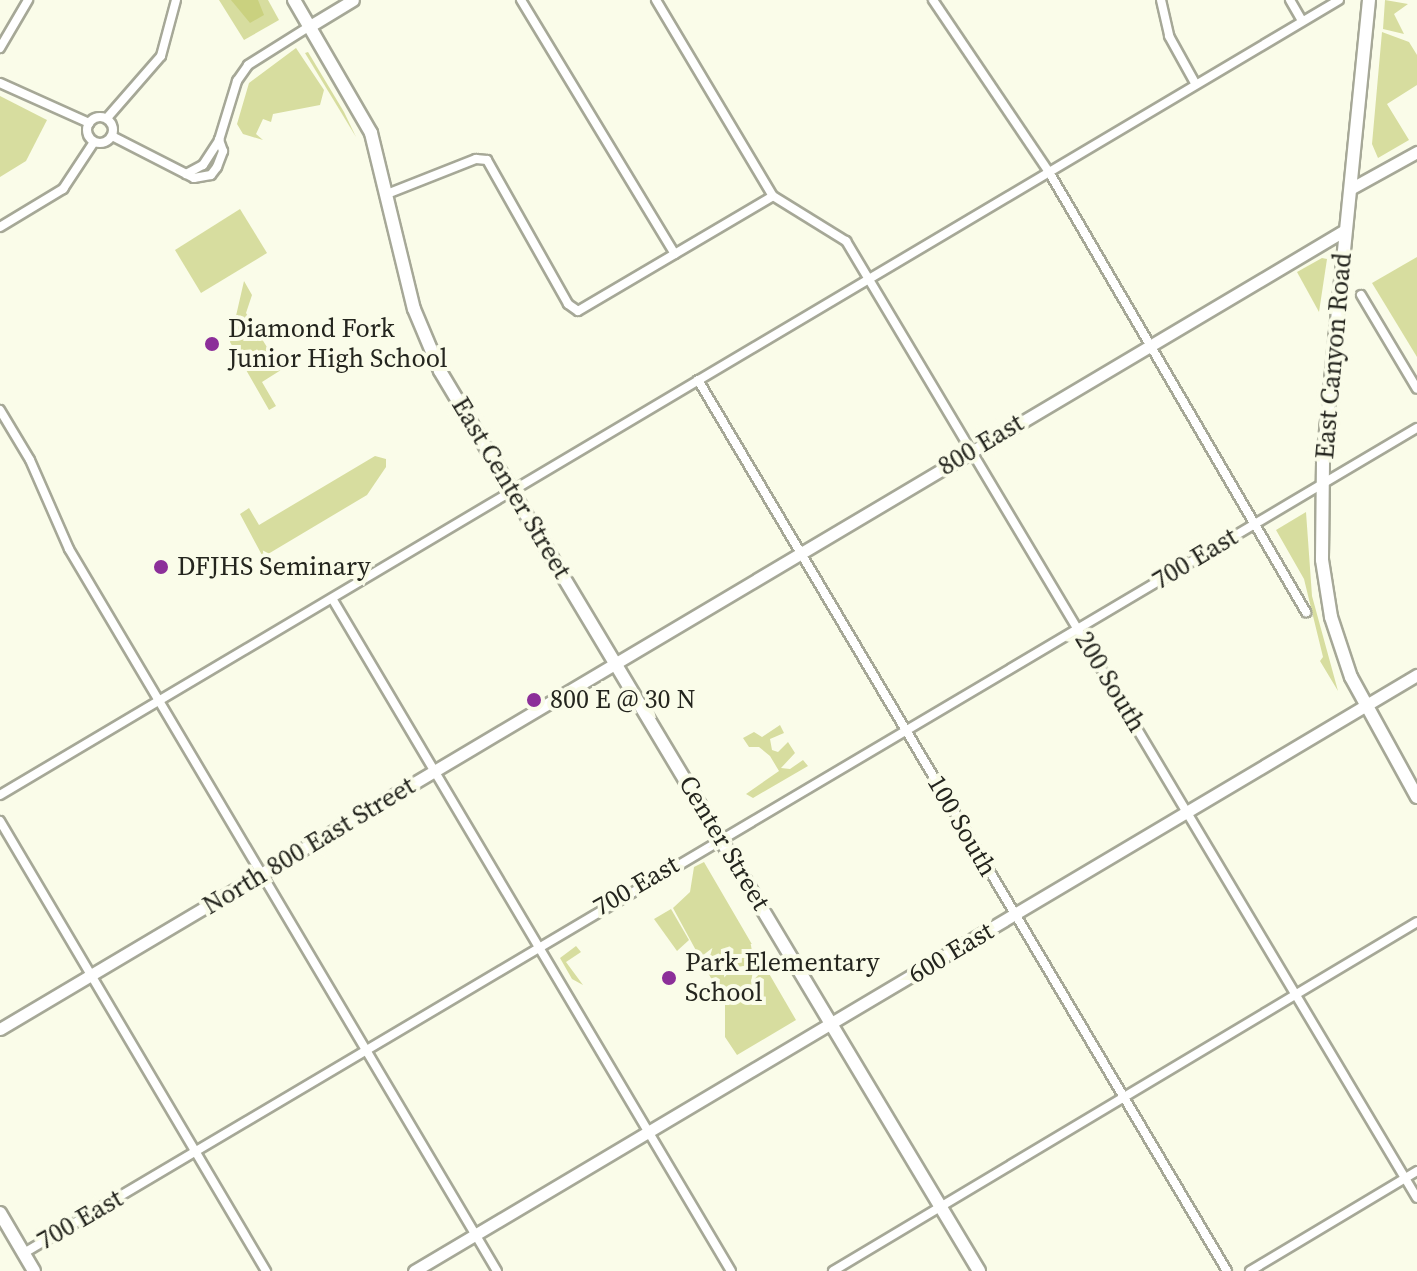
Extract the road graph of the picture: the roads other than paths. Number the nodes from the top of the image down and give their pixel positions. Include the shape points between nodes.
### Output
1 (28, 0) edge
2 (176, 0) edge
3 (294, 0) edge
4 (353, 0) edge
5 (521, 0) edge
6 (657, 0) edge
7 (933, 0) edge
8 (1161, 0) edge
9 (1290, 0) edge
10 (1339, 0) edge
11 (1369, 0) edge
12 (1302, 21) junction
13 (310, 26) junction
14 (0, 48) edge
15 (0, 83) edge
16 (1195, 83) junction
17 (107, 118) junction
18 (89, 123) junction
19 (112, 136) junction
20 (94, 142) junction
21 (1417, 152) edge
22 (1049, 172) junction
23 (1350, 189) junction
24 (387, 194) junction
25 (773, 196) junction
26 (0, 227) edge
27 (1345, 230) junction
28 (675, 254) junction
29 (869, 279) junction
30 (1361, 295) dead end
31 (1150, 345) junction
32 (698, 380) junction
33 (1417, 389) edge
34 (0, 410) edge
35 (1417, 428) edge
36 (972, 451) junction
37 (1322, 487) junction
38 (513, 492) junction
39 (1254, 525) junction
40 (801, 552) junction
41 (333, 600) junction
42 (1306, 612) dead end
43 (1078, 629) junction
44 (617, 662) junction
45 (1417, 675) edge
46 (159, 703) junction
47 (1364, 706) junction
48 (906, 730) junction
49 (435, 771) junction
50 (0, 795) edge
51 (1417, 797) edge
52 (1187, 813) junction
53 (0, 821) edge
54 (722, 839) junction
55 (262, 874) junction
56 (1015, 916) junction
57 (1417, 922) edge
58 (537, 944) junction
59 (92, 974) junction
60 (1295, 994) junction
61 (831, 1024) junction
62 (0, 1029) edge
63 (367, 1050) junction
64 (1125, 1098) junction
65 (649, 1133) junction
66 (195, 1152) junction
67 (1417, 1171) edge
68 (1405, 1178) junction
69 (1417, 1198) edge
70 (940, 1207) junction
71 (0, 1213) edge
72 (476, 1235) junction
73 (24, 1253) junction
74 (34, 1271) edge
75 (266, 1271) edge
76 (414, 1271) edge
77 (497, 1271) edge
78 (731, 1271) edge
79 (833, 1271) edge
80 (979, 1271) edge
81 (1227, 1271) edge
82 (1250, 1271) edge

1 - 14 street
2 - 17 street via 161,56
3 - 13 main road, East Center Street
4 - 13 street
5 - 28 street
6 - 25 street
7 - 22 street
8 - 16 street via 1169,36
9 - 12 street
10 - 12 street
11 - 23 main road, East Canyon Road
12 - 16 street
13 - 19 street via 257,57 241,73 219,140 203,165 186,174
13 - 24 main road, East Center Street via 366,121
15 - 18 street
16 - 22 street
17 - 18 street
17 - 19 street
18 - 20 street
19 - 20 street
20 - 26 street via 63,189
21 - 23 street
22 - 29 street
22 - 31 street
23 - 27 main road, East Canyon Road
24 - 28 street via 484,158 568,304 578,311
24 - 38 main road, East Center Street via 424,337
25 - 28 street
25 - 29 street, 200 South via 840,235
27 - 31 street, 800 East
27 - 37 main road, East Canyon Road
29 - 32 street
29 - 36 street, 200 South
30 - 33 street
31 - 36 street, 800 East
31 - 39 street
32 - 38 street
32 - 40 street, 100 South
34 - 46 street via 30,460 69,549
35 - 37 street, 700 East
36 - 40 street, 800 East
36 - 43 street, 200 South
37 - 39 street, 700 East
37 - 47 main road, East Canyon Road via 1327,599
38 - 41 street
38 - 44 main road, East Center Street
39 - 42 street
39 - 43 street, 700 East
40 - 44 street, 800 East
40 - 48 street, 100 South
41 - 46 street
41 - 49 street
43 - 48 street, 700 East
43 - 52 street, 200 South
44 - 49 street, North 800 East Street
44 - 54 main road, Center Street
45 - 47 street, 600 East
46 - 50 street
46 - 55 street
47 - 51 main road, East Canyon Road
47 - 52 street, 600 East
48 - 54 street, 700 East
48 - 56 street, 100 South
49 - 55 street, North 800 East Street
49 - 58 street
52 - 56 street, 600 East
52 - 60 street, 200 South
53 - 59 street
54 - 58 street, 700 East
54 - 61 main road, Center Street
55 - 59 street, North 800 East Street
55 - 63 street
56 - 61 street, 600 East
56 - 64 street, 100 South
57 - 60 street
58 - 63 street, 700 East
58 - 65 street
59 - 62 street, North 800 East Street
59 - 66 street
60 - 64 street
60 - 68 street, 200 South
61 - 65 street, 600 East
61 - 70 main road, Center Street
63 - 66 street, 700 East
63 - 72 street
64 - 70 street
64 - 81 street, 100 South
65 - 72 street, 600 East
65 - 78 street
66 - 73 street, 700 East
66 - 75 street
67 - 68 street
68 - 69 street, 200 South
68 - 82 street
70 - 79 street
70 - 80 main road, Center Street
71 - 73 main road
72 - 76 street, 600 East
72 - 77 street
73 - 74 main road

